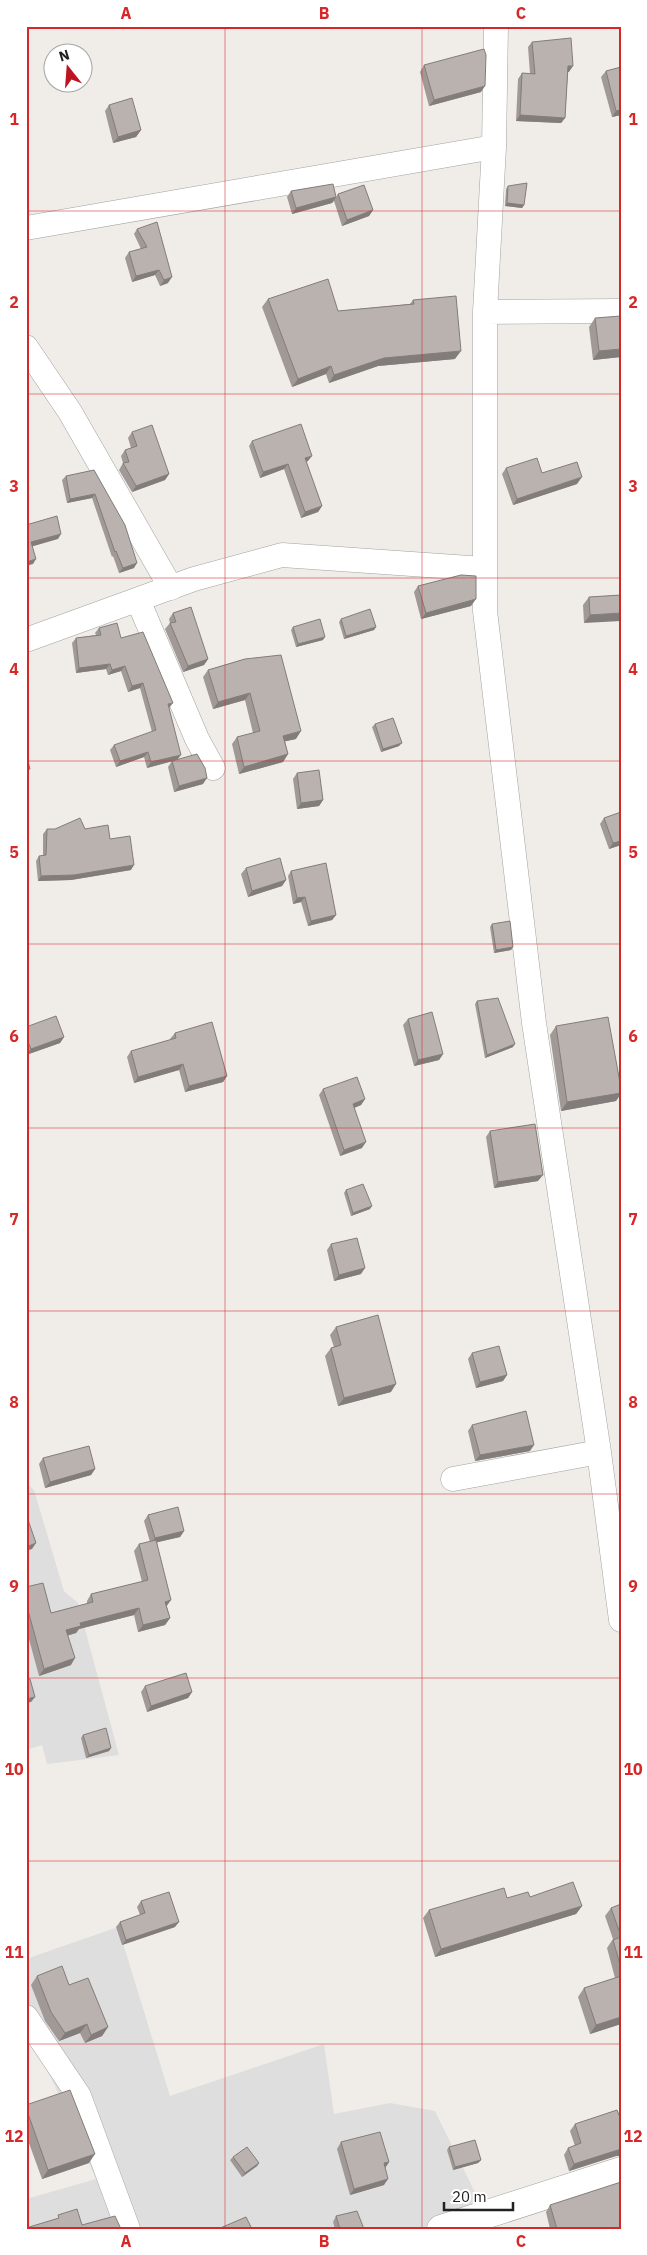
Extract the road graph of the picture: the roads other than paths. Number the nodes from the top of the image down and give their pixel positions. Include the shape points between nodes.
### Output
1 (496, 26) edge
2 (494, 147) junction
3 (26, 228) edge
4 (621, 311) edge
5 (486, 312) junction
6 (26, 347) edge
7 (484, 569) junction
8 (171, 588) junction
9 (138, 600) junction
10 (26, 640) edge
11 (214, 768) dead end
12 (599, 1452) junction
13 (453, 1479) dead end
14 (621, 1620) edge
15 (26, 2017) edge
16 (621, 2171) edge
17 (128, 2229) edge
18 (441, 2229) edge

1 - 2 street
2 - 3 street
2 - 5 street
4 - 5 street
5 - 7 street
6 - 8 street via 70,412
7 - 8 street via 282,555
7 - 12 street via 485,611 534,1023
8 - 9 street
9 - 10 street
9 - 11 street via 197,739
12 - 13 street
12 - 14 street
15 - 17 street via 79,2096
16 - 18 street

